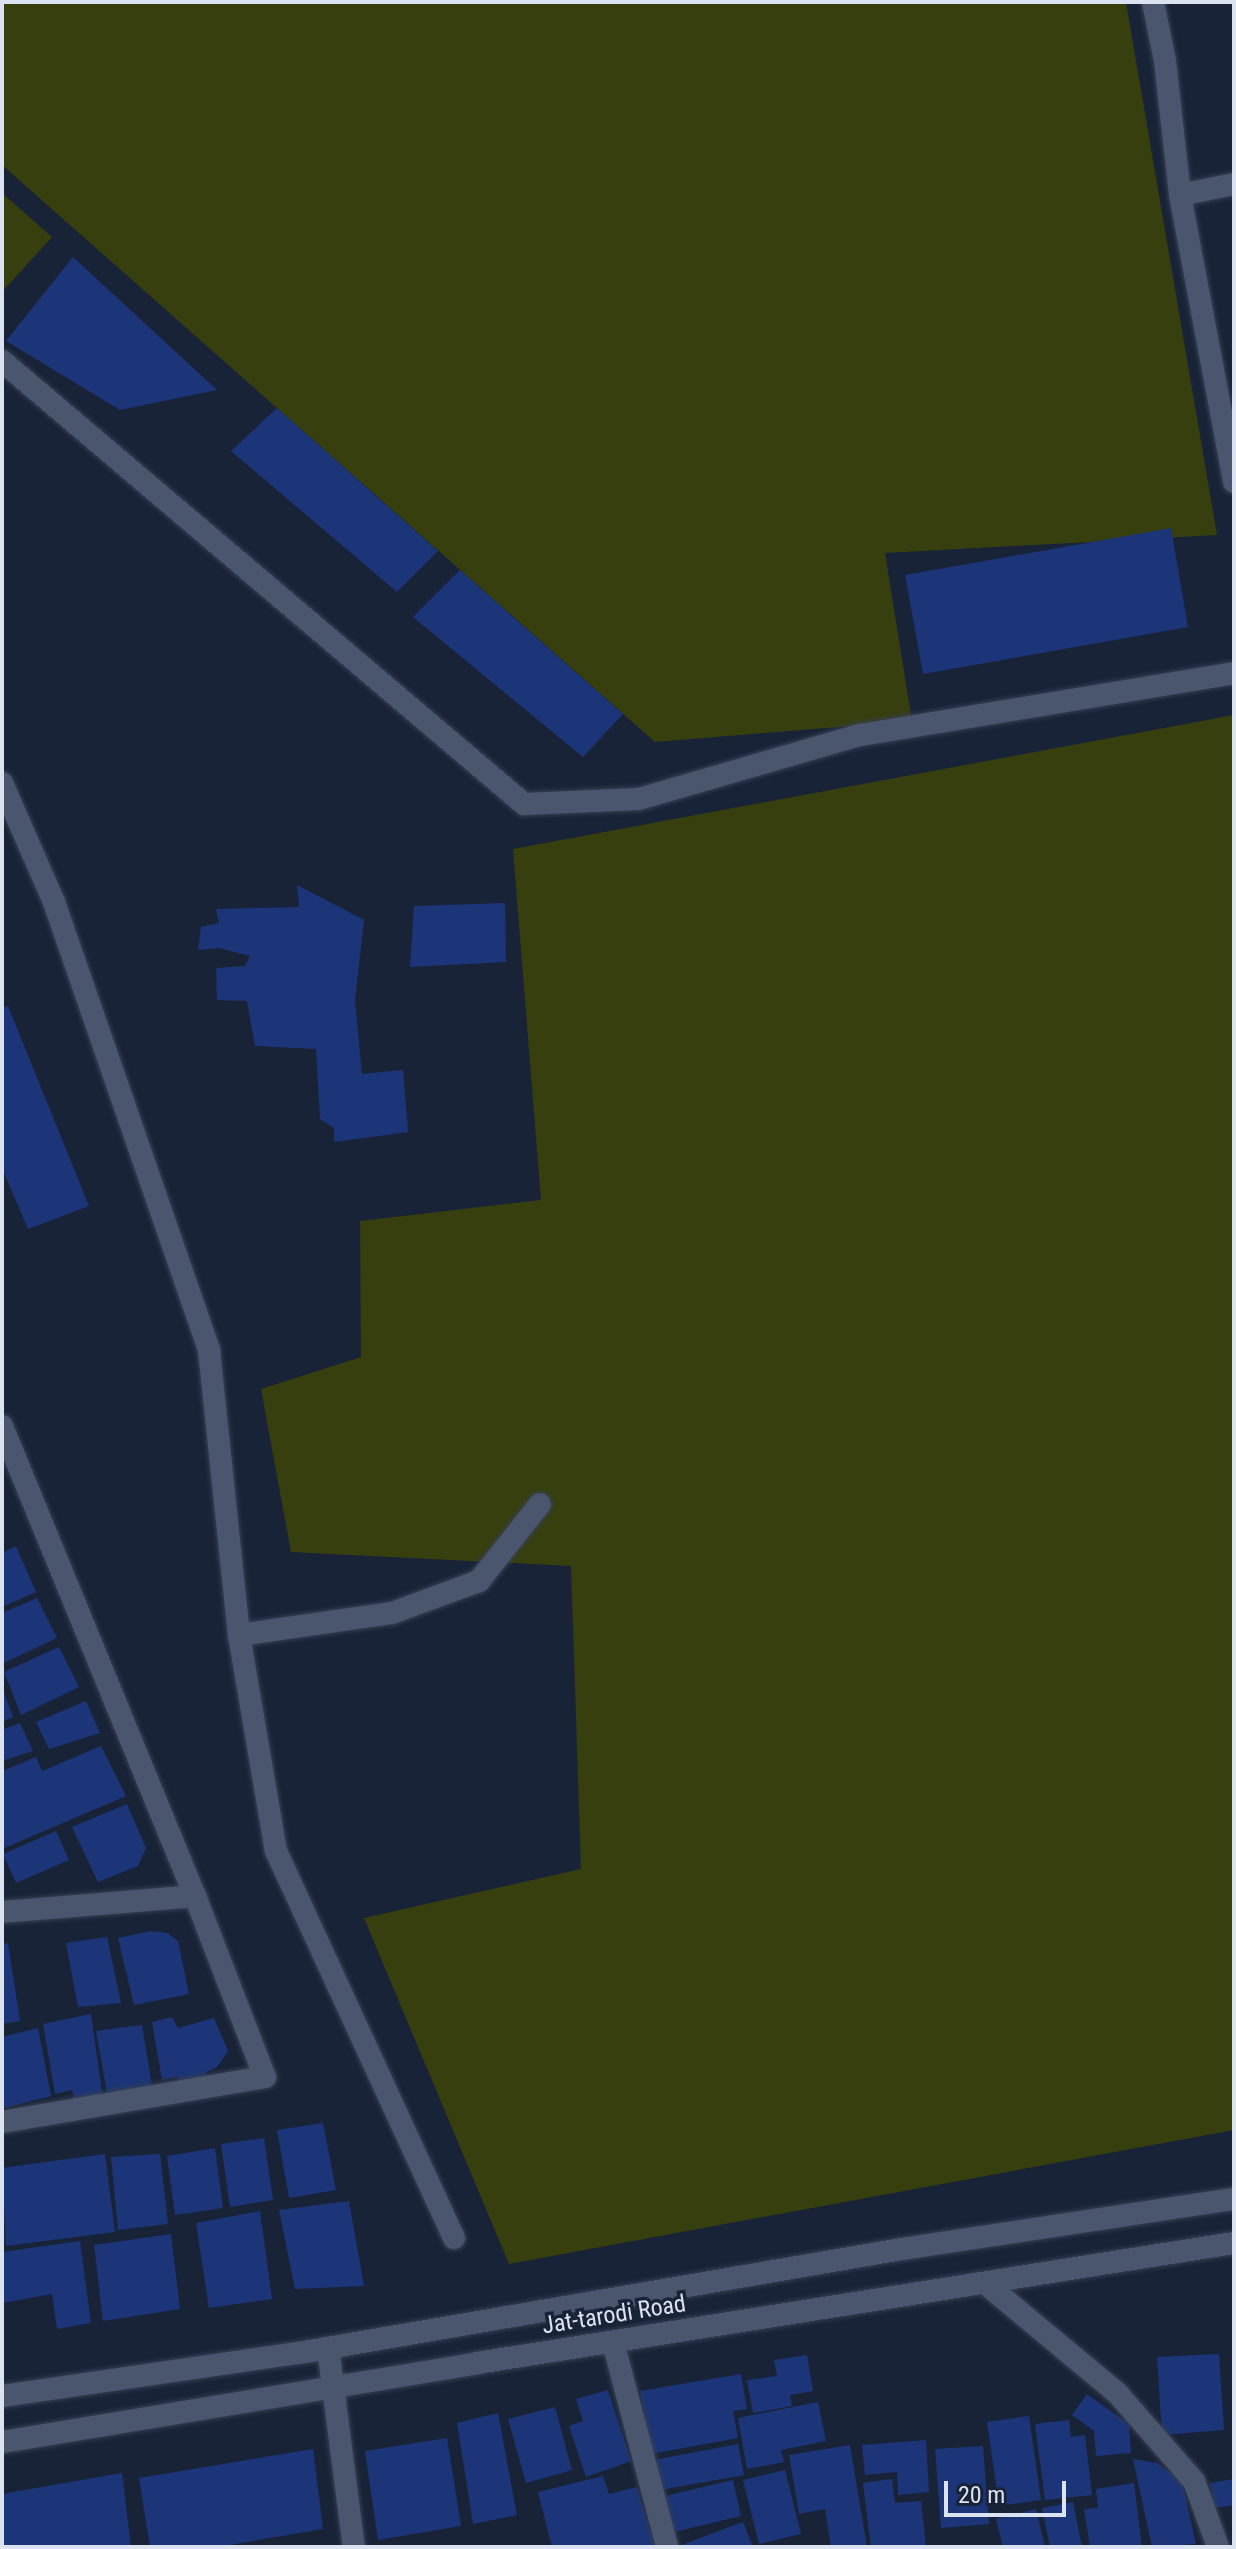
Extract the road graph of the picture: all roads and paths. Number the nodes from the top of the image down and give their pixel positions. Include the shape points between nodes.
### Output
1 (1153, 2) edge
2 (1234, 184) edge
3 (1180, 195) junction
4 (2, 361) edge
5 (1234, 482) edge
6 (1234, 673) edge
7 (2, 783) edge
8 (2, 1426) edge
9 (540, 1504) dead end
10 (239, 1635) junction
11 (195, 1896) junction
12 (2, 1912) edge
13 (2, 2122) edge
14 (1234, 2199) edge
15 (454, 2238) dead end
16 (1234, 2243) edge
17 (985, 2283) junction
18 (613, 2342) junction
19 (328, 2348) junction
20 (335, 2387) junction
21 (2, 2396) edge
22 (3, 2439) edge
23 (354, 2547) edge
24 (667, 2547) edge
25 (1218, 2547) edge

1 - 3 street
2 - 3 street
3 - 5 street
4 - 6 street via 524,804 639,799 860,735
7 - 10 street via 54,902 209,1350
8 - 11 street
9 - 10 street via 479,1581 392,1613
10 - 15 street via 276,1851
11 - 12 street
11 - 13 street via 265,2077
14 - 19 street via 902,2249
16 - 17 street, Jat-tarodi Road
17 - 18 street, Jat-tarodi Road
17 - 25 street via 1118,2394 1194,2481
18 - 20 street, Jat-tarodi Road
18 - 24 street
19 - 20 street
19 - 21 street
20 - 22 street, Jat-tarodi Road
20 - 23 street

